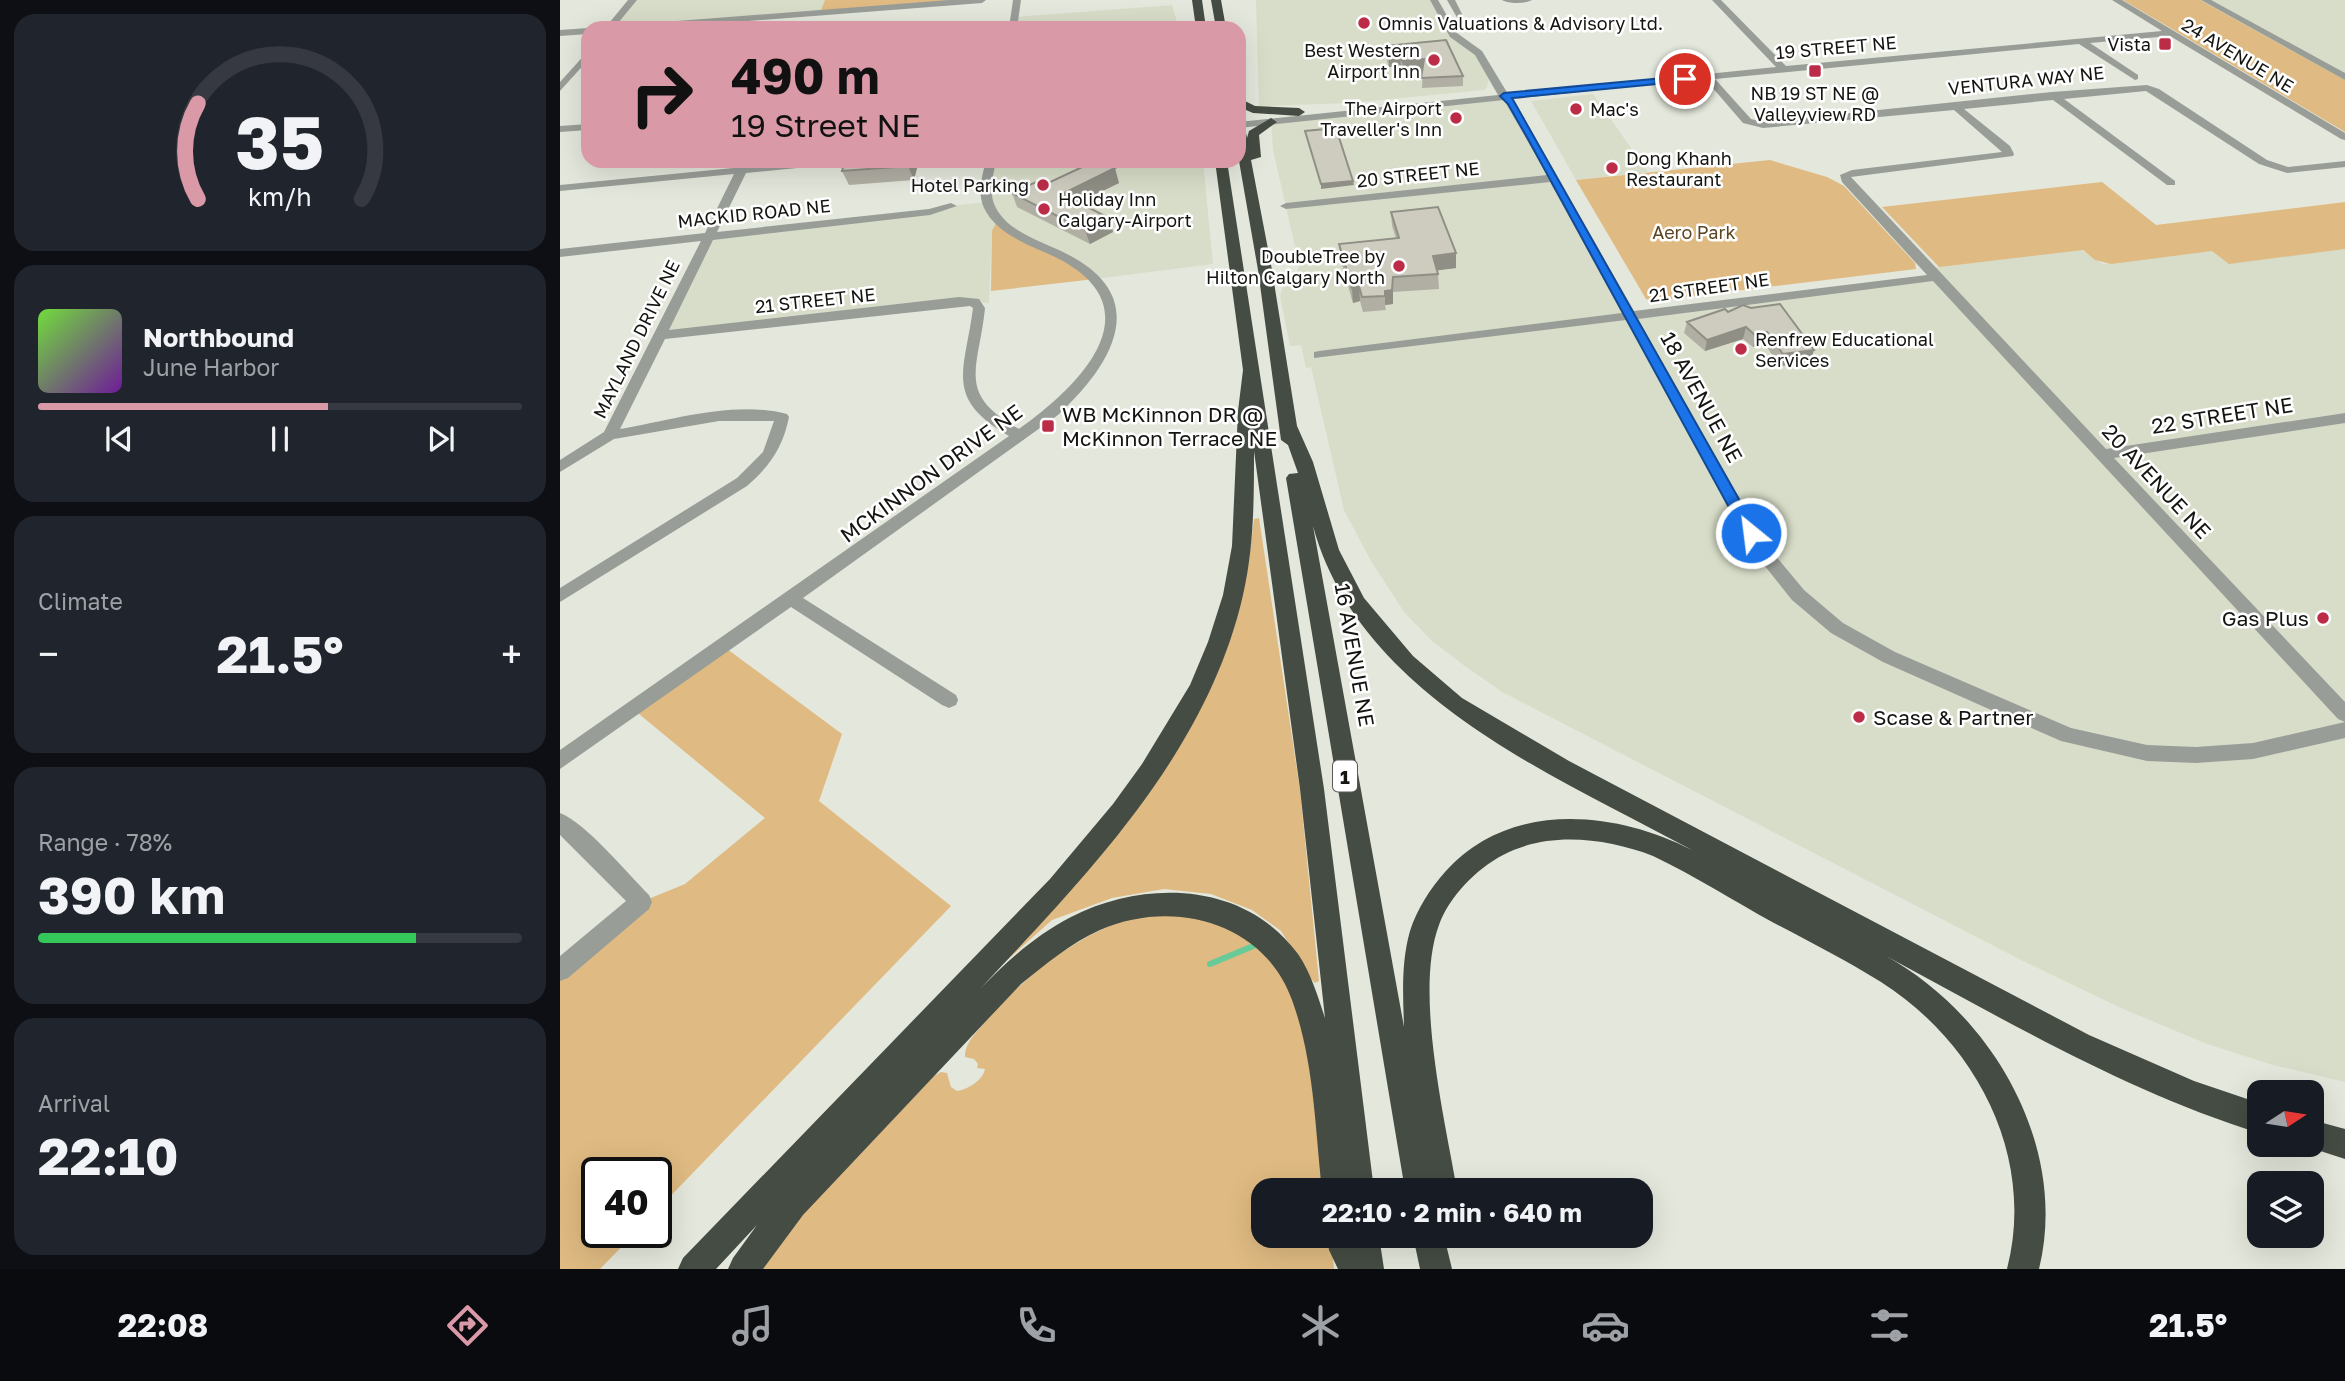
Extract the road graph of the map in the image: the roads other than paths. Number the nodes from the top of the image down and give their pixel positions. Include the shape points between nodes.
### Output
1 (633, 0) edge
2 (825, 0) edge
3 (982, 0) edge
4 (1017, 0) edge
5 (1197, 0) edge
6 (1216, 0) edge
7 (1434, 0) edge
8 (1451, 0) edge
9 (1506, 0) edge
10 (1528, 0) edge
11 (1716, 0) edge
12 (2116, 0) edge
13 (2205, 0) edge
14 (820, 13) junction
15 (616, 21) edge
16 (716, 21) edge
17 (1014, 21) edge
18 (1200, 21) edge
19 (1220, 21) edge
20 (1465, 26) dead end
21 (581, 32) edge
22 (560, 33) edge
23 (2172, 33) junction
24 (2082, 42) junction
25 (581, 61) edge
26 (1784, 70) junction
27 (565, 77) edge
28 (1708, 77) junction
29 (2135, 77) dead end
30 (2345, 77) edge
31 (560, 88) edge
32 (2052, 95) junction
33 (1504, 96) junction
34 (1954, 105) junction
35 (1246, 106) edge
36 (1299, 112) junction
37 (1246, 117) edge
38 (1271, 122) junction
39 (1246, 126) edge
40 (581, 128) edge
41 (560, 129) edge
42 (2345, 137) edge
43 (2345, 163) edge
44 (1246, 166) edge
45 (763, 168) edge
46 (990, 168) edge
47 (1222, 168) edge
48 (742, 170) junction
49 (1553, 178) junction
50 (2171, 183) dead end
51 (560, 188) edge
52 (1253, 205) junction
53 (951, 206) dead end
54 (1286, 206) dead end
55 (709, 235) junction
56 (560, 253) edge
57 (1937, 277) junction
58 (1630, 315) junction
59 (661, 335) junction
60 (1319, 355) dead end
61 (1252, 366) junction
62 (2345, 418) edge
63 (1288, 426) junction
64 (610, 435) junction
65 (1019, 436) junction
66 (2105, 454) junction
67 (560, 467) edge
68 (560, 597) edge
69 (792, 599) junction
70 (949, 700) dead end
71 (2345, 714) edge
72 (2345, 730) edge
73 (560, 761) edge
74 (560, 822) edge
75 (560, 970) edge
76 (2247, 1114) edge
77 (2324, 1138) edge
78 (2345, 1144) edge
79 (1335, 1178) edge
80 (1358, 1178) edge
81 (1418, 1178) edge
82 (1440, 1178) edge
83 (1345, 1248) edge
84 (1365, 1248) edge
85 (1432, 1248) edge
86 (1441, 1248) edge
87 (694, 1269) edge
88 (744, 1269) edge
89 (1355, 1269) edge
90 (1368, 1269) edge
91 (1438, 1269) edge
92 (2023, 1269) edge

1 - 15 street
2 - 14 street
3 - 14 street
4 - 17 street
5 - 18 highway
6 - 19 highway
7 - 33 street, 18 AVENUE NE via 1453,35 1479,53
8 - 20 street
9 - 10 street
11 - 26 street
12 - 23 street, 24 AVENUE NE
13 - 30 street
14 - 16 street
21 - 22 street
23 - 24 street, 19 STREET NE
23 - 42 street, 24 AVENUE NE
24 - 26 street, 19 STREET NE
24 - 29 street
25 - 27 street
26 - 28 street, 19 STREET NE
27 - 31 street
28 - 33 street, 19 STREET NE
28 - 34 street, VENTURA WAY NE via 1752,124
32 - 34 street, VENTURA WAY NE
32 - 43 street, VENTURA WAY NE via 2147,88 2278,169
32 - 50 street
33 - 36 street, 19 STREET NE
33 - 38 street, 19 STREET NE
33 - 49 street, 18 AVENUE NE
34 - 57 street, 20 AVENUE NE via 2009,154 1852,173 1844,178
35 - 36 highway
36 - 37 street, 19 STREET NE
38 - 39 street, 19 STREET NE
38 - 52 highway via 1253,134 1261,194
40 - 41 street
44 - 52 highway, 16 AVENUE NE / 1
45 - 48 street
46 - 65 street, MCKINNON DRIVE NE via 986,197 994,215 1086,271 1102,289 1112,321 1109,344 1079,390
47 - 61 highway, 1
48 - 51 street
48 - 55 street, MAYLAND DRIVE NE
49 - 54 street, 20 STREET NE
49 - 58 street, 18 AVENUE NE
52 - 63 highway, 16 AVENUE NE / 1
53 - 55 street, MACKID ROAD NE
55 - 56 street, MACKID ROAD NE
55 - 59 street, MAYLAND DRIVE NE
57 - 58 street, 21 STREET NE
57 - 66 street, 20 AVENUE NE
58 - 60 street, 21 STREET NE
58 - 72 street, 18 AVENUE NE via 1759,547 1782,578 1837,628 1889,657 2068,735 2147,752 2253,751
59 - 64 street, MAYLAND DRIVE NE
59 - 65 street, 21 STREET NE via 974,302 979,307 970,391 977,408
61 - 80 highway, 1 via 1312,789
61 - 87 highway via 1246,396 1245,520 1236,581 1213,657 1168,746 1111,827 1059,887
62 - 66 street, 22 STREET NE
63 - 76 highway via 1304,462 1329,550 1356,603 1405,662 1454,704 1573,775 2068,1039 2191,1095
63 - 81 highway, 16 AVENUE NE / 1
64 - 67 street, MAYLAND DRIVE NE
64 - 68 street via 725,418 782,417 777,442 765,463 742,482
65 - 69 street, MCKINNON DRIVE NE
66 - 71 street, 20 AVENUE NE
69 - 70 street
69 - 73 street, MCKINNON DRIVE NE
74 - 75 street via 641,902
77 - 78 highway
79 - 88 highway via 1315,1036 1304,995 1281,952 1264,934 1218,909 1194,904 1131,907 1084,924 1012,975 792,1204
82 - 92 highway via 1417,1005 1418,966 1428,915 1471,861 1492,848 1538,831 1590,830 1638,839 1692,864 1891,973 1954,1026 1992,1077 2023,1157 2031,1214 2030,1250
83 - 89 highway
84 - 90 highway
85 - 91 highway
86 - 91 highway

